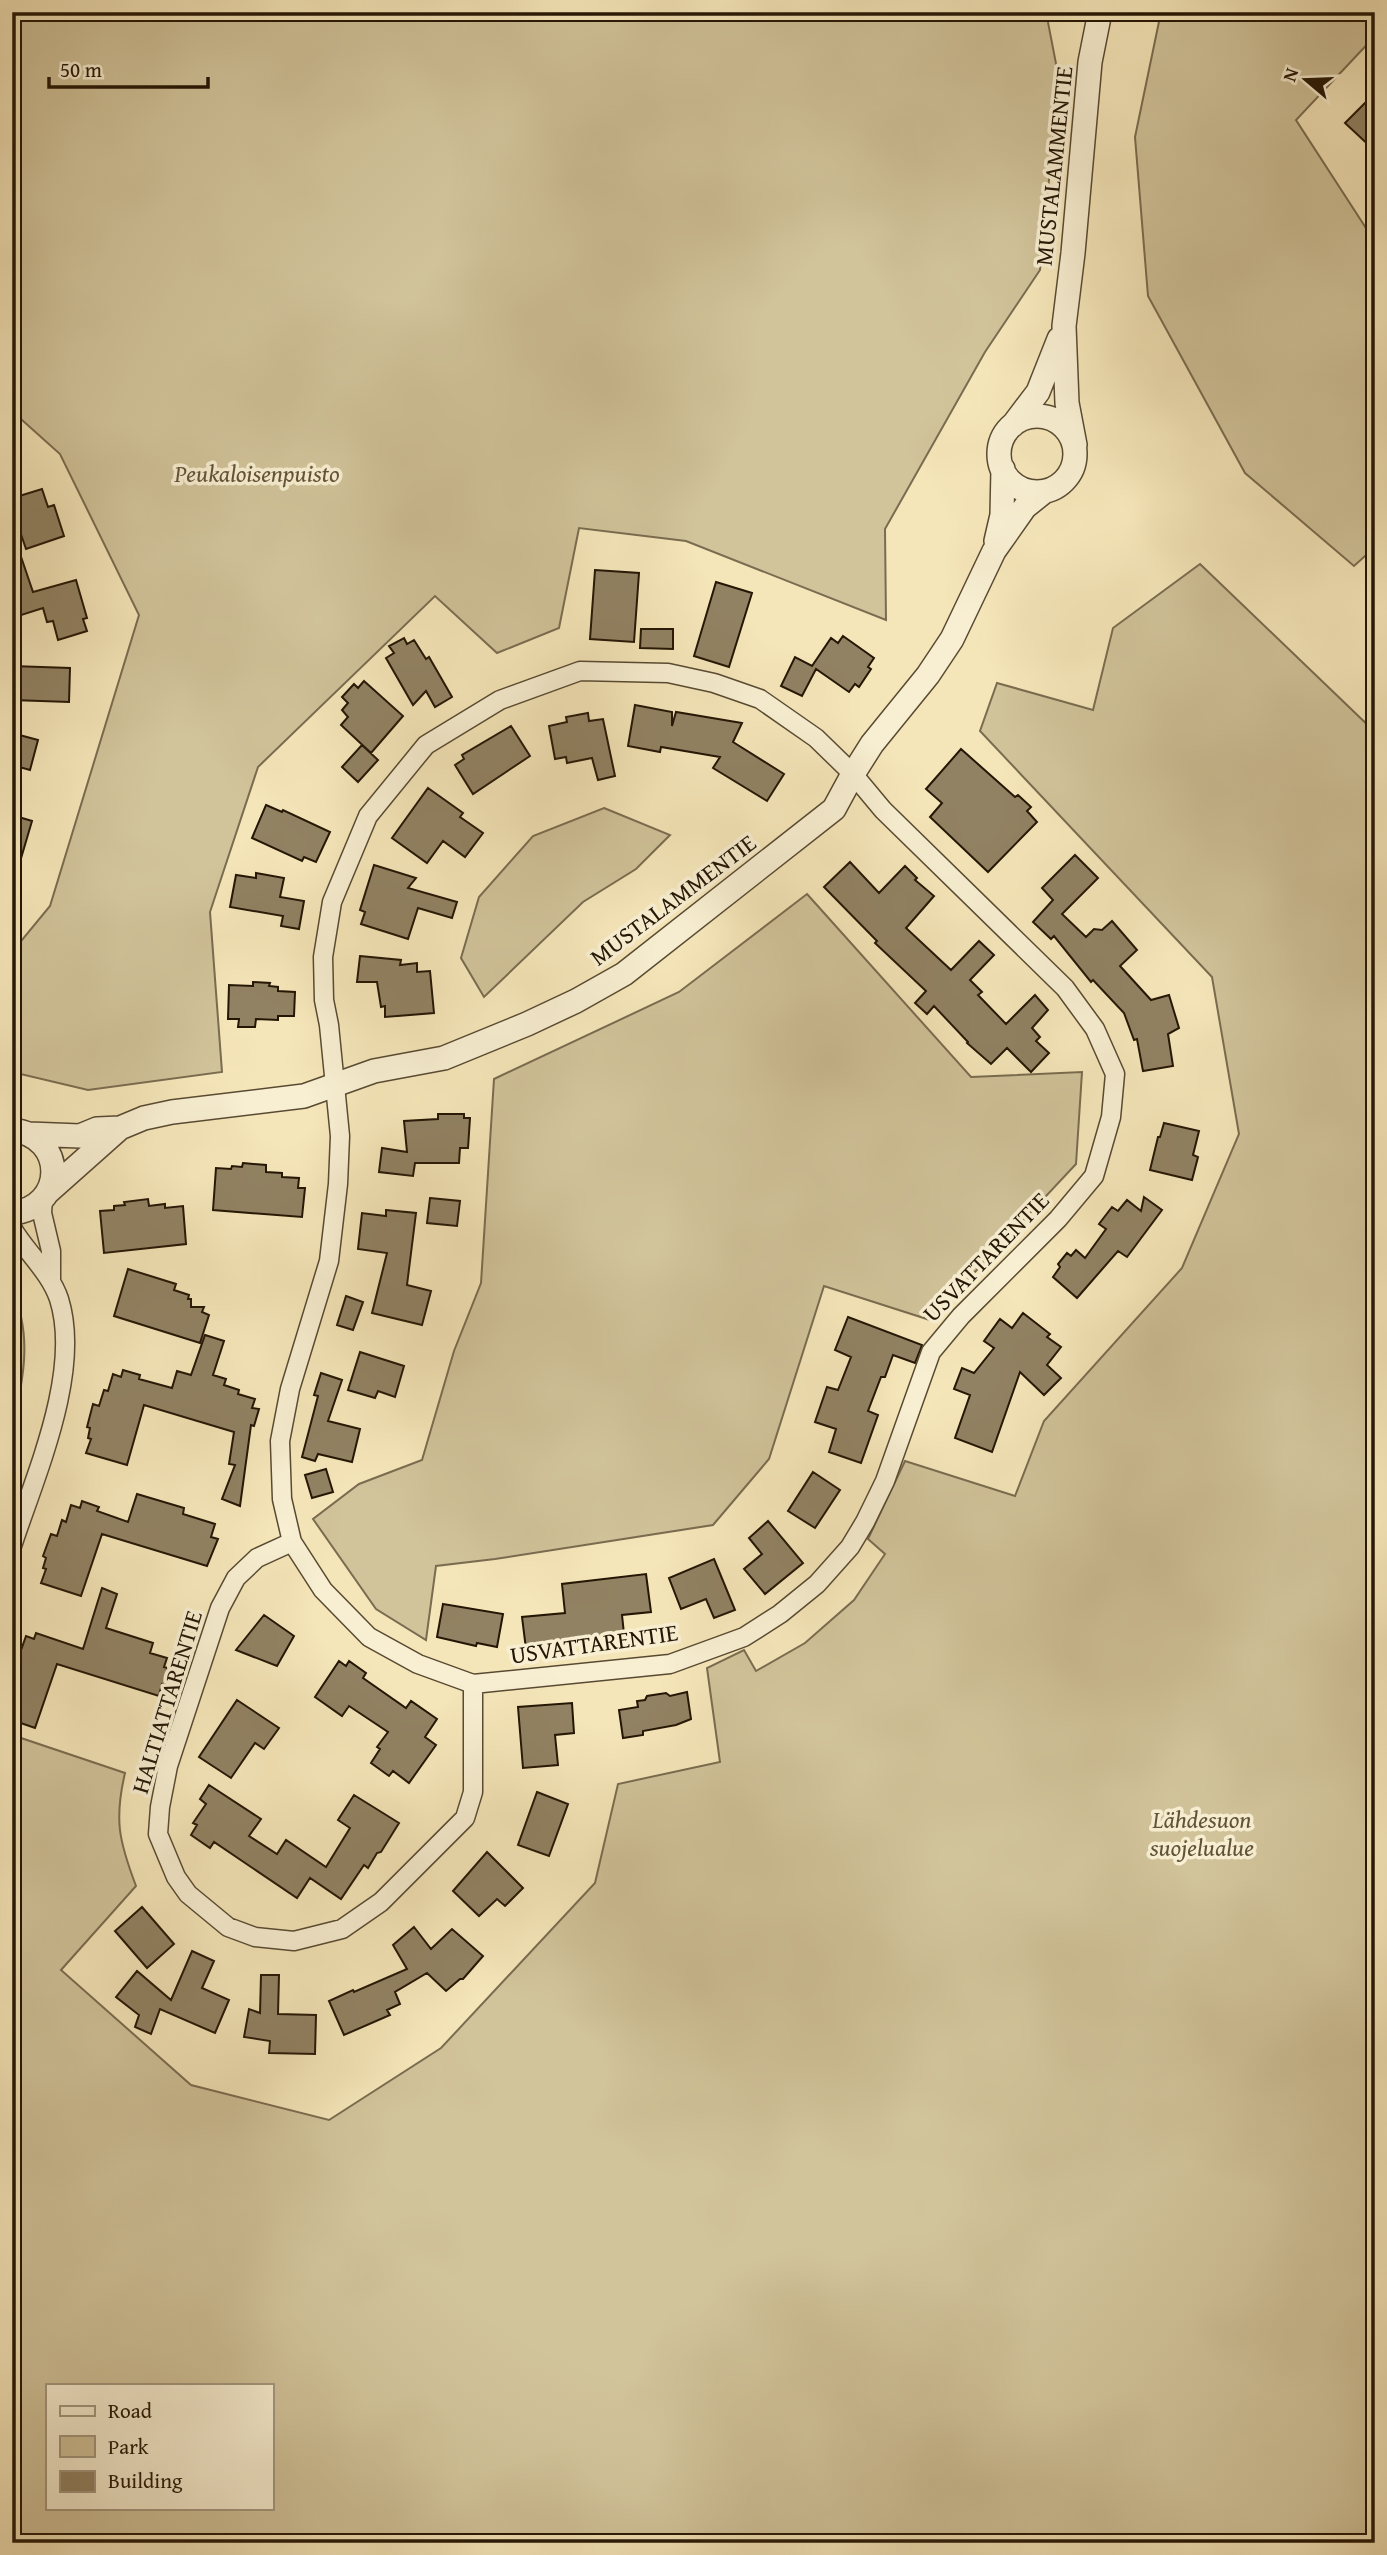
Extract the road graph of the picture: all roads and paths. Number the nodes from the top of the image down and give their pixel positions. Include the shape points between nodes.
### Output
1 (1100, 12) edge
2 (1063, 326) junction
3 (1013, 425) junction
4 (1074, 445) junction
5 (1003, 469) junction
6 (1045, 491) junction
7 (994, 551) junction
8 (853, 774) junction
9 (336, 1086) junction
10 (120, 1128) junction
11 (21, 1132) edge
12 (45, 1195) junction
13 (12, 1213) edge
14 (12, 1228) edge
15 (51, 1279) junction
16 (292, 1542) junction
17 (12, 1546) edge
18 (472, 1684) junction

1 - 2 street, MUSTALAMMENTIE via 1090,62
2 - 3 street, MUSTALAMMENTIE via 1038,392
2 - 4 street, MUSTALAMMENTIE
3 - 4 street via 1034,416 1047,417 1059,422
3 - 5 street via 1000,446
4 - 6 street via 1071,471 1056,487
5 - 6 street via 1020,488
5 - 7 street, MUSTALAMMENTIE via 1002,515
6 - 7 street, MUSTALAMMENTIE via 1025,507
7 - 8 street, MUSTALAMMENTIE via 951,639
8 - 9 street, MUSTALAMMENTIE via 835,809 624,974 527,1024 444,1058 374,1071
8 - 9 street, USVATTARENTIE via 802,727 760,699 668,673 580,671 500,700 468,719 426,745 369,816 332,902 323,957
8 - 18 street, USVATTARENTIE via 883,810 1065,988 1096,1029 1115,1074 1111,1117 1094,1176 931,1352 885,1481 850,1547 817,1584 744,1637 670,1664
9 - 10 street, MUSTALAMMENTIE via 304,1096 173,1112
9 - 16 street, USVATTARENTIE via 341,1142 335,1223 280,1441 282,1499
10 - 11 street, MUSTALAMMENTIE via 79,1136
10 - 12 street, MUSTALAMMENTIE
11 - 12 street via 43,1143 49,1153 53,1179
12 - 13 street, MUSTALAMMENTIE via 37,1204
12 - 15 street via 42,1213 51,1251
14 - 15 street
15 - 17 street via 64,1325 65,1363 54,1420
16 - 18 street, USVATTARENTIE via 323,1590 369,1637 418,1664
16 - 18 street, HALTIATTARENTIE via 257,1558 236,1578 220,1608 174,1747 160,1807 158,1834 176,1877 188,1894 228,1927 255,1937 294,1941 342,1929 363,1917 465,1818 473,1792

